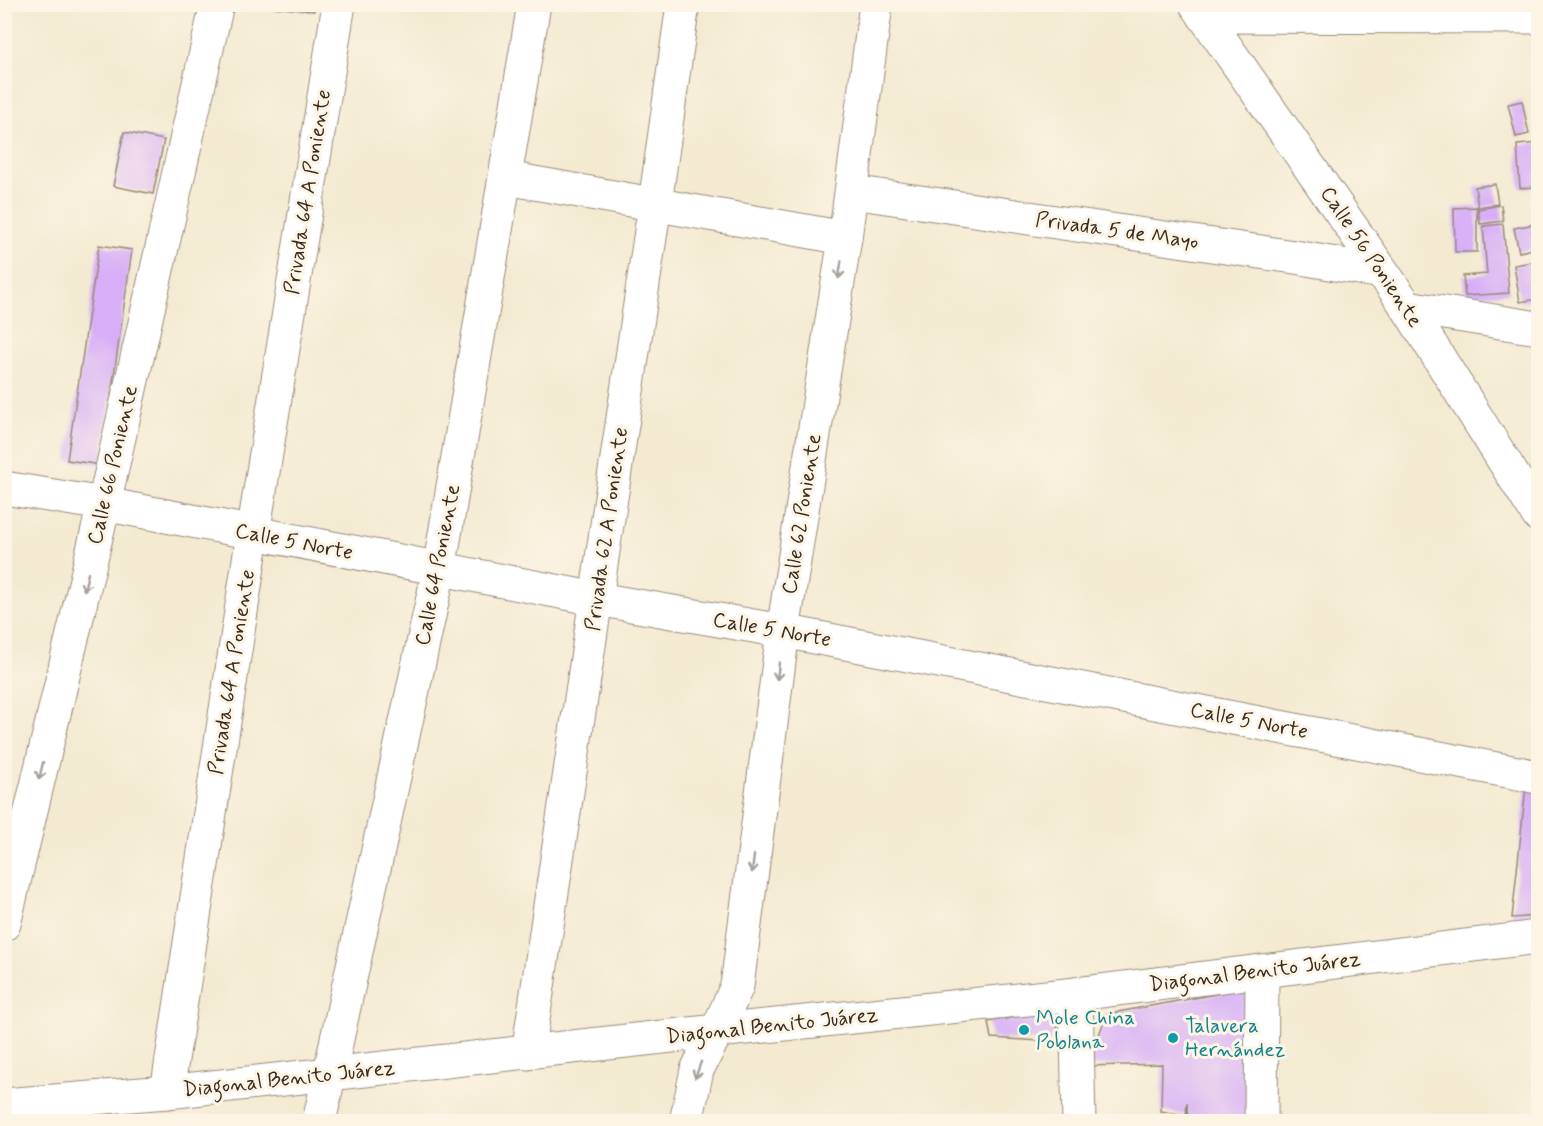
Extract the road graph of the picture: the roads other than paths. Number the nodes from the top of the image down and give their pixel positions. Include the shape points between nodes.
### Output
1 (217, 4) edge
2 (339, 4) edge
3 (534, 4) edge
4 (683, 4) edge
5 (876, 4) edge
6 (1200, 10) edge
7 (1539, 17) edge
8 (506, 178) junction
9 (852, 192) junction
10 (655, 204) junction
11 (845, 238) junction
12 (1382, 272) junction
13 (1407, 307) junction
14 (1539, 328) edge
15 (4, 488) edge
16 (104, 504) junction
17 (1539, 515) edge
18 (253, 534) junction
19 (439, 570) junction
20 (597, 599) junction
21 (783, 631) junction
22 (1539, 777) edge
23 (4, 924) edge
24 (1539, 937) edge
25 (1262, 971) junction
26 (1076, 994) junction
27 (717, 1031) junction
28 (528, 1053) junction
29 (329, 1075) junction
30 (167, 1092) junction
31 (4, 1105) edge
32 (319, 1122) edge
33 (686, 1122) edge
34 (1079, 1122) edge
35 (1262, 1122) edge

1 - 16 street, Calle 66 Poniente
2 - 18 street, Privada 64 A Poniente
3 - 8 street, Calle 64 Poniente
4 - 10 street, Privada 62 A Poniente
5 - 9 street, Calle 62 Poniente
6 - 7 street
6 - 12 street, Calle 56 Poniente
8 - 10 street
8 - 19 street, Calle 64 Poniente
9 - 11 street, Calle 62 Poniente
9 - 12 street, Privada 5 de Mayo
10 - 11 street
10 - 20 street, Privada 62 A Poniente
11 -> 21 street, Calle 62 Poniente
12 - 13 street, Calle 56 Poniente
13 - 14 street
13 - 17 street, Calle 56 Poniente
15 - 16 street, Calle 5 Norte
16 - 18 street, Calle 5 Norte
16 -> 23 street, Calle 66 Poniente
18 - 19 street, Calle 5 Norte
18 - 30 street, Privada 64 A Poniente
19 - 20 street, Calle 5 Norte
19 - 29 street, Calle 64 Poniente
20 - 21 street, Calle 5 Norte
20 - 28 street, Privada 62 A Poniente
21 - 22 street, Calle 5 Norte
21 -> 27 street, Calle 62 Poniente via 737,986
24 - 25 street, Diagonal Benito Juárez
25 - 26 street, Diagonal Benito Juárez
25 - 35 street
26 - 27 street, Diagonal Benito Juárez
26 - 34 street
27 - 28 street, Diagonal Benito Juárez
27 -> 33 street, Calle 62 Poniente via 697,1070
28 - 29 street, Diagonal Benito Juárez
29 - 30 street, Diagonal Benito Juárez
29 - 32 street, Calle 64 Poniente
30 - 31 street, Diagonal Benito Juárez

